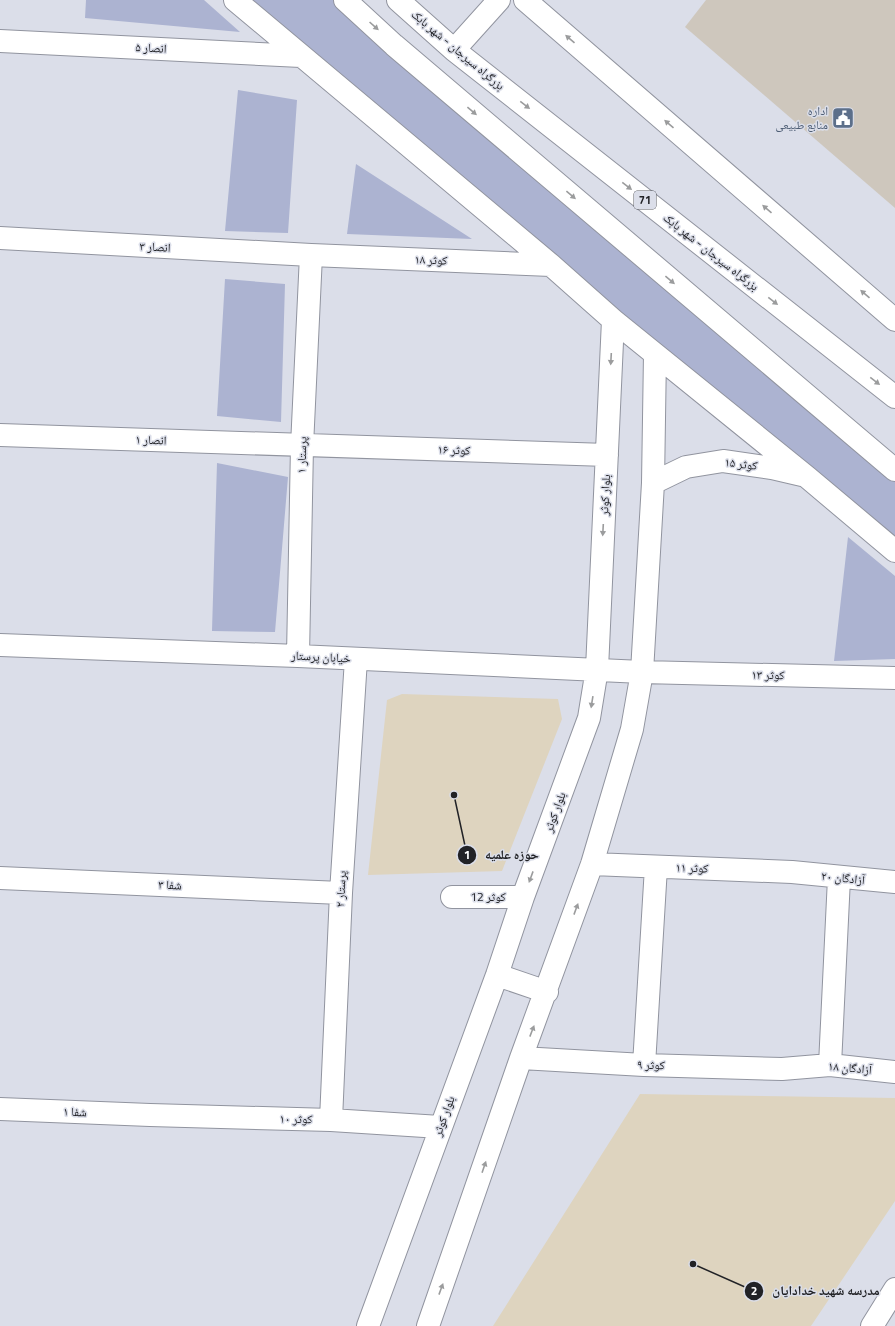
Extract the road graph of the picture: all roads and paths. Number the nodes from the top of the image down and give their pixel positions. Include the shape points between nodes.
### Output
1 (234, 0) edge
2 (345, 0) edge
3 (398, 0) edge
4 (499, 0) edge
5 (525, 0) edge
6 (0, 41) edge
7 (454, 50) junction
8 (301, 56) junction
9 (0, 238) edge
10 (311, 255) junction
11 (551, 265) junction
12 (613, 320) junction
13 (895, 320) edge
14 (655, 354) junction
15 (895, 397) edge
16 (0, 435) edge
17 (302, 446) junction
18 (607, 455) junction
19 (895, 470) edge
20 (807, 476) junction
21 (653, 484) junction
22 (895, 551) edge
23 (0, 645) edge
24 (298, 656) junction
25 (356, 659) junction
26 (597, 669) junction
27 (642, 672) junction
28 (895, 678) edge
29 (592, 864) junction
30 (656, 867) junction
31 (792, 872) joint
32 (0, 878) edge
33 (839, 878) junction
34 (895, 882) edge
35 (341, 893) junction
36 (452, 897) dead end
37 (524, 897) junction
38 (497, 975) junction
39 (547, 992) junction
40 (521, 1058) junction
41 (644, 1065) junction
42 (830, 1065) junction
43 (782, 1069) joint
44 (895, 1072) edge
45 (0, 1109) edge
46 (150, 1115) joint
47 (331, 1120) junction
48 (440, 1127) junction
49 (895, 1289) edge
50 (368, 1326) edge
51 (428, 1326) edge
52 (872, 1326) edge

1 - 8 main road
2 -> 19 main road via 406,55
3 - 7 main road, بزرگراه سیرجان - شهر بابک / 71
4 - 7 main road
13 -> 5 main road
6 - 8 main road, انصار ۵
7 -> 15 main road, بزرگراه سیرجان - شهر بابک / 71
8 - 11 main road
9 - 10 main road, انصار ۳
10 - 11 main road, کوثر ۱۸
10 - 17 main road, پرستار ۱
11 - 12 main road
12 - 14 main road
12 -> 18 main road, بلوار کوثر
14 - 20 main road
14 - 21 main road
16 - 17 main road, انصار ۱
17 - 18 main road, کوثر ۱۶
17 - 24 main road, پرستار ۱
18 -> 26 main road, بلوار کوثر
20 - 21 main road, کوثر ۱۵ via 722,461 686,467
20 - 22 main road
21 - 27 main road
23 - 24 main road, خیابان پرستار
24 - 25 main road, خیابان پرستار
25 - 26 main road, خیابان پرستار
25 - 35 main road, پرستار ۲
26 - 27 main road, خیابان پرستار
26 -> 37 main road, بلوار کوثر via 589,718
27 - 28 main road, کوثر ۱۳
27 - 29 main road via 632,729
29 - 30 main road, کوثر ۱۱
39 -> 29 main road
30 - 31 main road, کوثر ۱۱
30 - 41 main road
31 - 33 main road, آزادگان ۲۰
32 - 35 main road, شفا ۳
33 - 34 main road, آزادگان ۲۰
33 - 42 main road
35 - 47 main road, پرستار ۲
36 - 37 main road, کوثر 12
37 - 38 main road, بلوار کوثر
38 - 39 main road
38 - 48 main road, بلوار کوثر
40 -> 39 main road
40 - 41 main road, کوثر ۹
51 -> 40 main road
41 - 43 main road, کوثر ۹
42 - 43 main road, آزادگان ۱۸
42 - 44 main road, آزادگان ۱۸
45 - 46 main road, شفا ۱
46 - 47 main road, کوثر ۱۰
47 - 48 main road, کوثر ۱۰
48 - 50 main road, بلوار کوثر
49 - 52 main road

